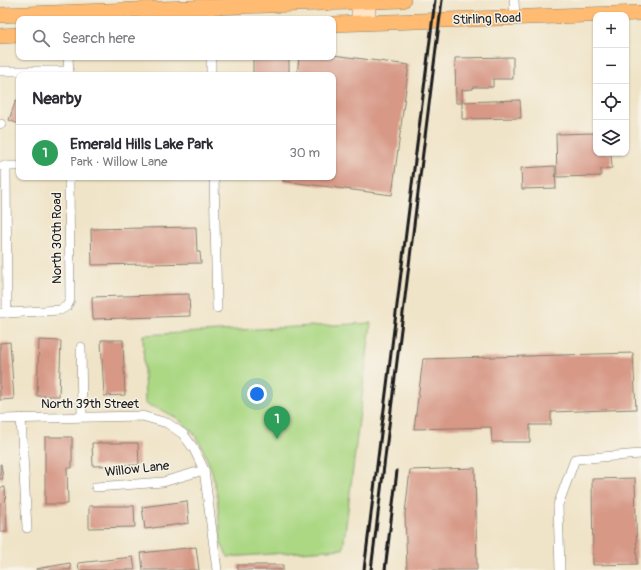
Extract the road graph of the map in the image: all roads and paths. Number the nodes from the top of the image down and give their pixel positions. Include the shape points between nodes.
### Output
1 (403, 0) edge
2 (514, 0) edge
3 (363, 1) edge
4 (210, 13) edge
5 (641, 13) edge
6 (0, 15) edge
7 (67, 16) edge
8 (514, 18) junction
9 (364, 22) junction
10 (336, 24) edge
11 (16, 35) edge
12 (0, 36) edge
13 (68, 60) edge
14 (211, 60) edge
15 (0, 71) edge
16 (34, 72) edge
17 (69, 72) edge
18 (211, 72) edge
19 (3, 166) edge
20 (16, 166) edge
21 (69, 180) edge
22 (214, 180) edge
23 (216, 308) dead end
24 (3, 313) edge
25 (82, 347) dead end
26 (82, 416) junction
27 (21, 418) junction
28 (0, 419) edge
29 (641, 454) edge
30 (204, 470) junction
31 (96, 487) dead end
32 (27, 528) dead end
33 (217, 570) edge
34 (560, 570) edge

1 - 3 main road
2 - 8 street
3 - 4 main road
3 - 9 street
4 - 7 main road
5 - 8 main road, Stirling Road
6 - 7 main road
8 - 9 main road, Stirling Road
9 - 10 main road, Stirling Road
11 - 12 main road
13 - 17 street
14 - 18 street
15 - 16 street
19 - 20 street
19 - 24 street
21 - 24 street, North 30th Road via 70,300 67,306 60,310
22 - 23 street
25 - 26 street
26 - 27 street, North 39th Street
26 - 30 street, North 39th Street via 142,416 167,423 183,434
27 - 28 street, North 39th Street
27 - 32 street
29 - 34 street via 575,459 558,505
30 - 31 street, Willow Lane via 163,482
30 - 33 street, North 39th Street

